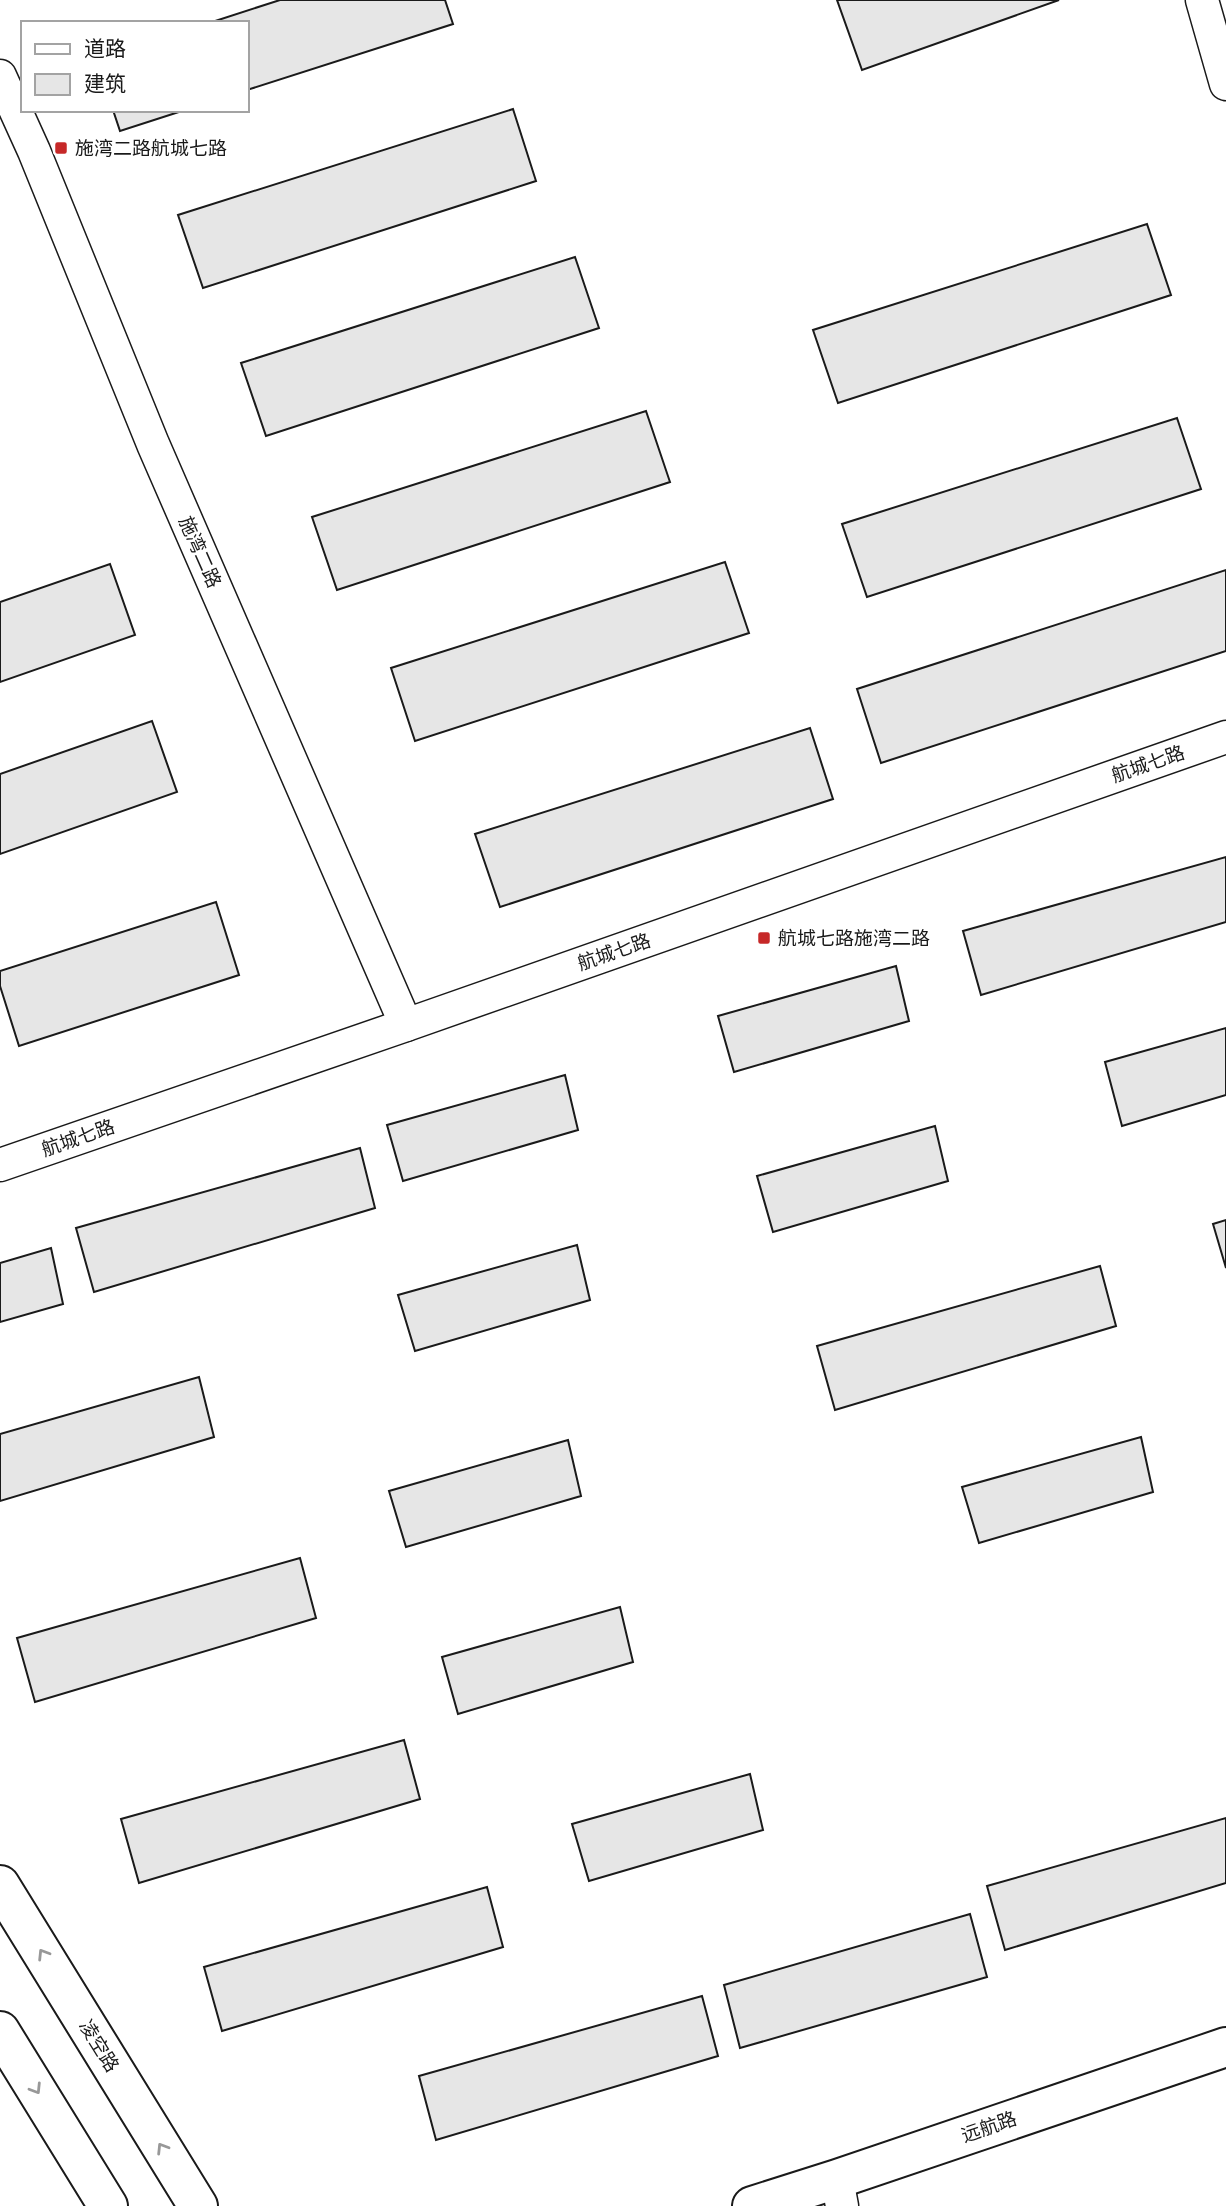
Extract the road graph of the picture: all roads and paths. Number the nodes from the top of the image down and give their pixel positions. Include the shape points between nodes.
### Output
1 (1202, 0) edge
2 (0, 76) edge
3 (1226, 84) edge
4 (1226, 737) edge
5 (406, 1025) junction
6 (0, 1165) edge
7 (0, 1885) edge
8 (0, 2031) edge
9 (1226, 2047) edge
10 (840, 2193) edge
11 (108, 2206) edge
12 (198, 2206) edge
13 (752, 2206) edge

1 - 3 street
2 - 5 street, 施湾二路 via 153,444
4 - 5 street, 航城七路
5 - 6 street, 航城七路
12 -> 7 main road, 凌空路
8 -> 11 main road
9 - 10 main road, 远航路
10 - 13 main road, 远航路

